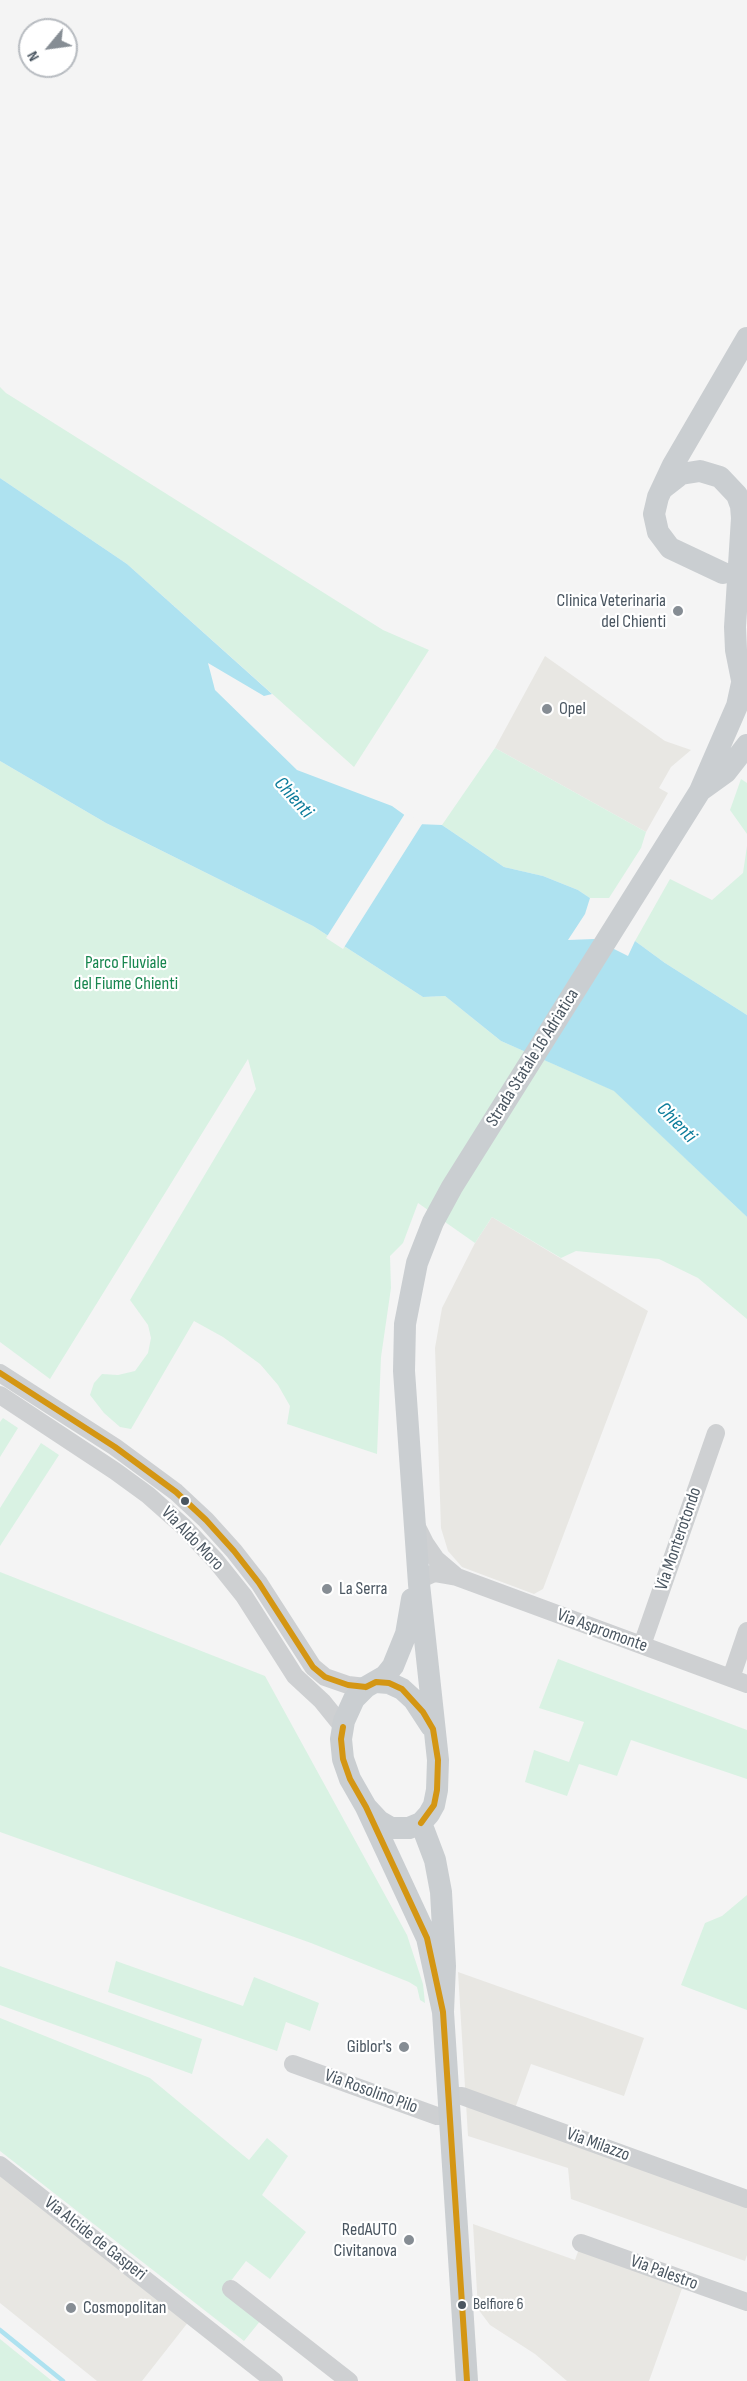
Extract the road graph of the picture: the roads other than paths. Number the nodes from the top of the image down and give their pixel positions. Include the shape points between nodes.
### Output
1 (747, 338) edge
2 (663, 488) junction
3 (723, 573) dead end
4 (747, 660) edge
5 (743, 684) junction
6 (747, 745) edge
7 (695, 798) junction
8 (0, 1373) edge
9 (0, 1395) edge
10 (716, 1433) dead end
11 (412, 1481) junction
12 (415, 1523) junction
13 (457, 1577) junction
14 (419, 1584) junction
15 (747, 1631) edge
16 (642, 1645) junction
17 (739, 1681) edge
18 (371, 1685) junction
19 (343, 1727) junction
20 (434, 1729) junction
21 (366, 1808) junction
22 (421, 1822) junction
23 (443, 2012) junction
24 (293, 2064) dead end
25 (449, 2106) junction
26 (0, 2165) edge
27 (747, 2199) edge
28 (581, 2243) dead end
29 (231, 2289) dead end
30 (747, 2302) edge
31 (274, 2381) edge
32 (349, 2381) edge
33 (467, 2381) edge

1 - 2 main road
2 - 3 main road via 654,514 661,537 674,551
2 - 5 main road via 681,474 700,471 720,477 737,495 742,518 735,627
4 - 5 main road, Strada Statale 16 Adriatica
5 - 7 main road, Strada Statale 16 Adriatica via 728,729
6 - 7 main road via 726,772
7 - 11 main road, Strada Statale 16 Adriatica via 452,1187 424,1243 407,1306 404,1344
8 - 18 street, Via Aldo Moro via 116,1447 206,1520 260,1583 313,1667 325,1677 348,1685
9 - 19 street, Via Aldo Moro via 115,1471 183,1526 244,1596 295,1676
10 - 16 street, Via Monterotondo
11 - 12 main road, Strada Statale 16 Adriatica
11 - 18 main road, Strada Statale 16 Adriatica via 411,1611 402,1647 390,1670
12 - 13 street, Via Aspromonte via 436,1559
12 - 14 main road, Strada Statale 16 Adriatica
13 - 14 street, Via Aspromonte via 434,1574
13 - 16 street, Via Aspromonte
14 - 20 main road, Strada Statale 16 Adriatica
15 - 17 street
16 - 17 street, Via Aspromonte
18 - 19 main road via 354,1699
18 - 20 main road via 389,1683 402,1689
19 - 21 main road via 344,1759
20 - 22 main road via 437,1790 434,1805
21 - 22 main road via 391,1828 409,1828
21 - 23 main road via 427,1938
22 - 23 main road via 435,1860 441,1893 446,1966
23 - 25 main road
24 - 25 street, Via Rosolino Pilo via 437,2116
25 - 27 street, Via Milazzo via 462,2096
25 - 33 main road
26 - 31 street, Via Alcide de Gasperi
28 - 30 street, Via Palestro
29 - 32 street

